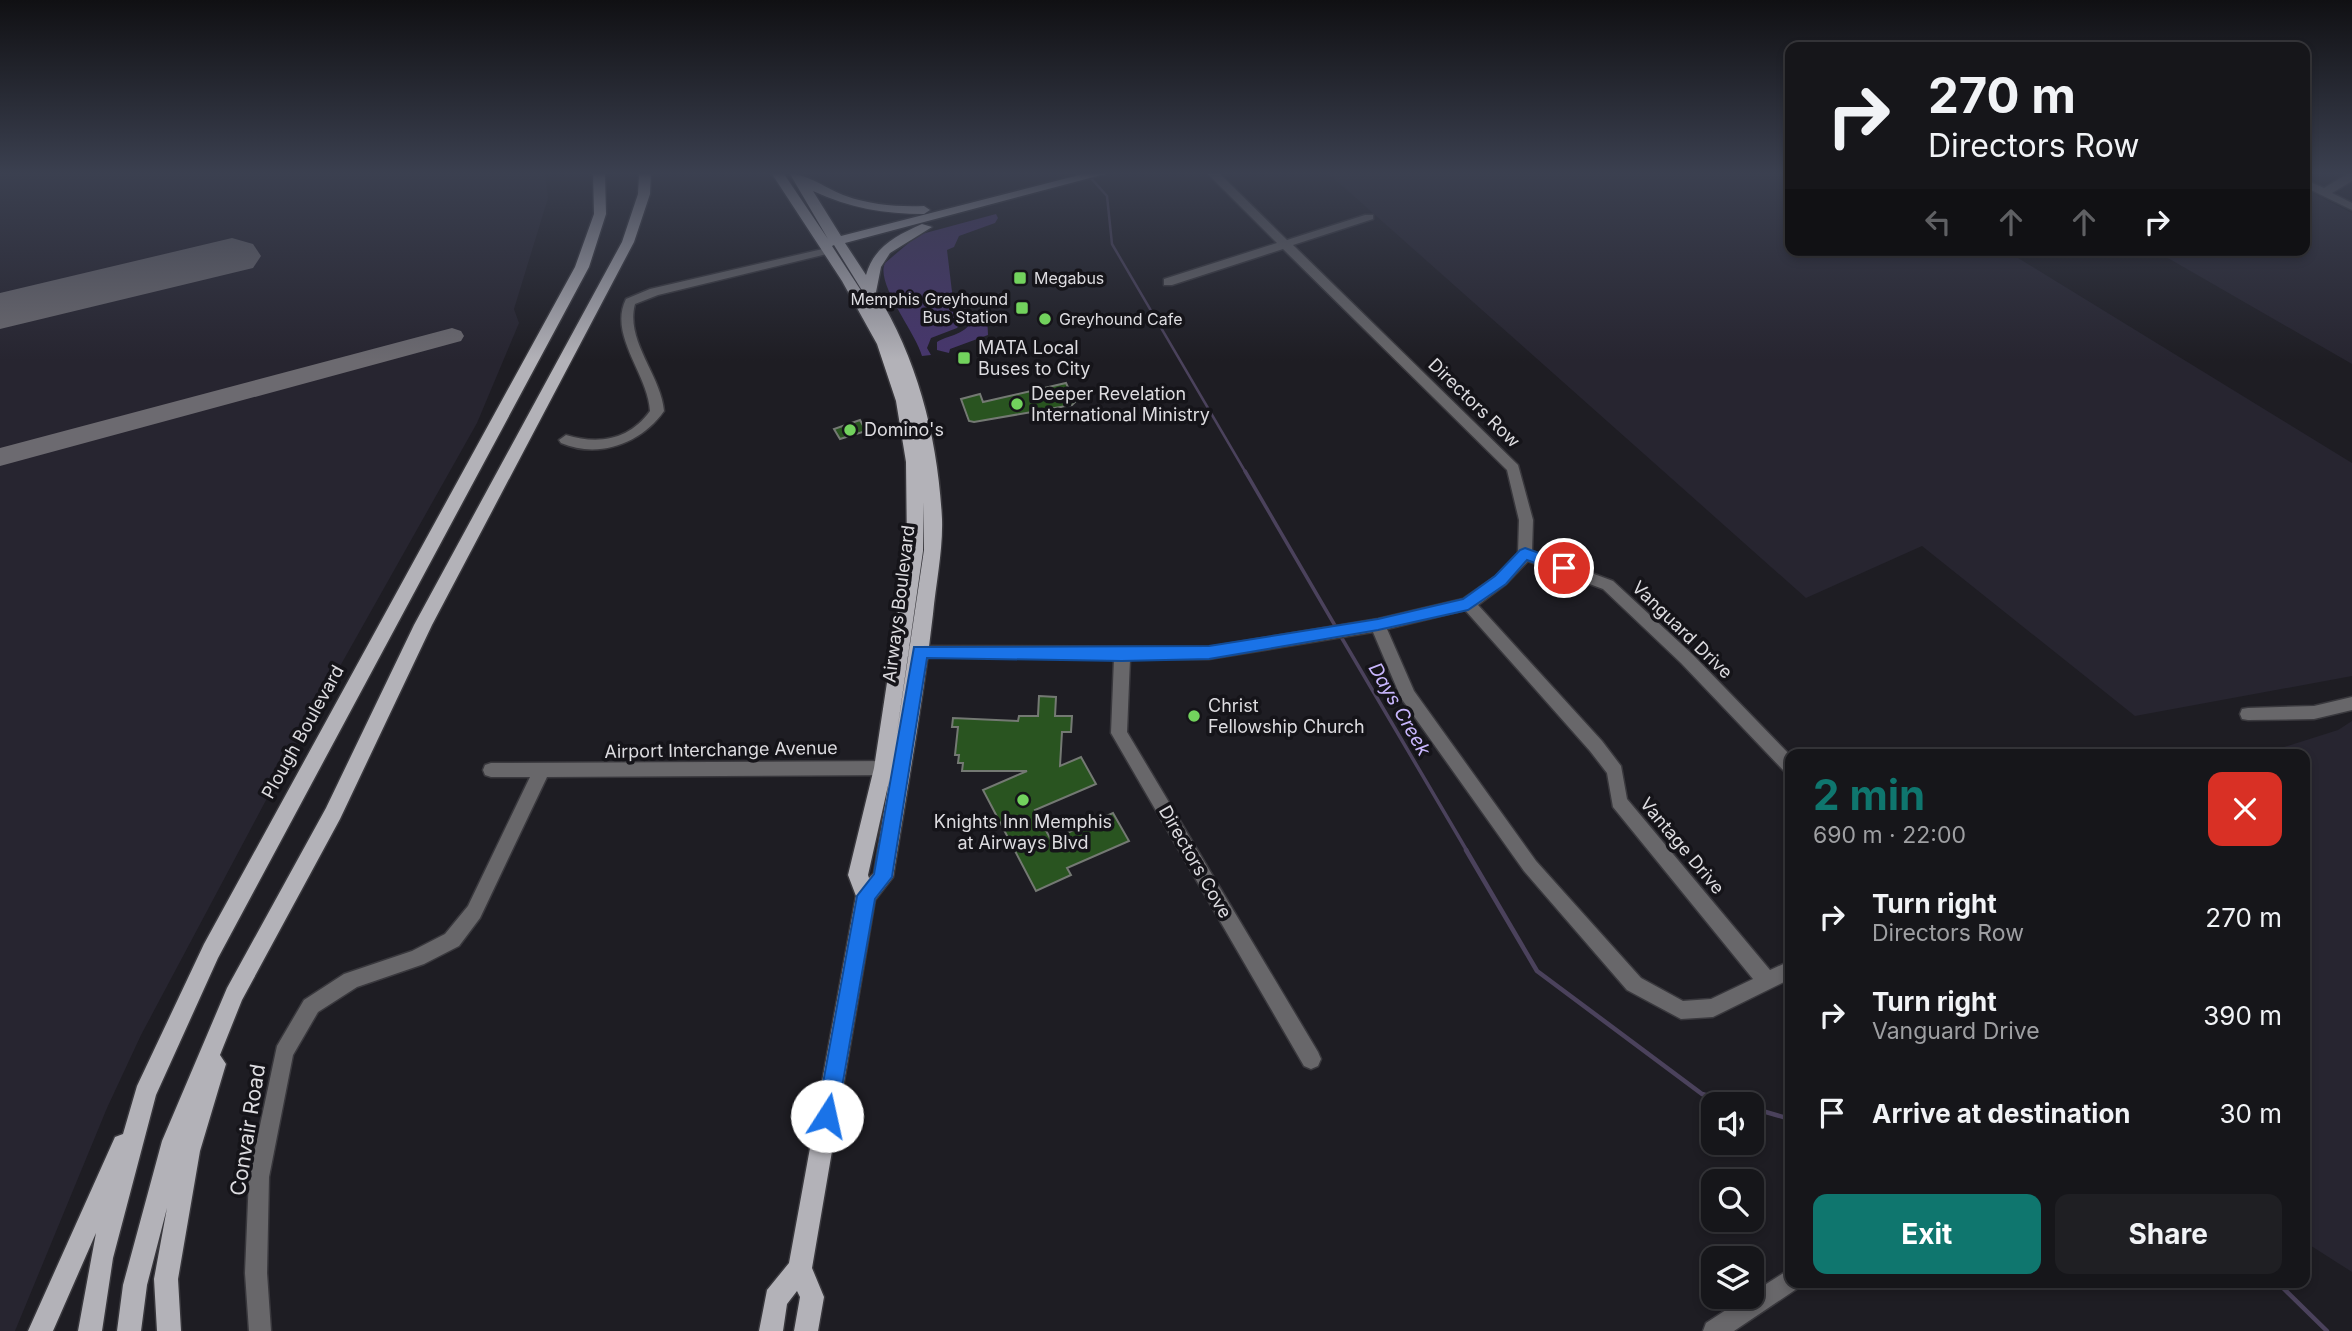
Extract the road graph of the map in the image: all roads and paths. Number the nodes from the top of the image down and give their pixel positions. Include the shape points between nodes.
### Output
1 (592, 236) edge
2 (630, 236) edge
3 (825, 236) edge
4 (827, 236) edge
5 (866, 236) edge
6 (876, 236) edge
7 (903, 236) edge
8 (1275, 236) edge
9 (1305, 236) edge
10 (1282, 243) junction
11 (832, 246) junction
12 (1168, 282) dead end
13 (869, 293) junction
14 (881, 324) junction
15 (566, 440) dead end
16 (1525, 554) junction
17 (1468, 604) junction
18 (1369, 626) junction
19 (911, 652) junction
20 (1122, 655) junction
21 (2352, 703) edge
22 (2248, 714) dead end
23 (1785, 761) edge
24 (892, 767) junction
25 (491, 770) dead end
26 (541, 771) junction
27 (1785, 973) edge
28 (1768, 982) junction
29 (234, 995) junction
30 (1311, 1059) dead end
31 (145, 1094) junction
32 (800, 1268) junction
33 (1785, 1283) edge
34 (40, 1331) edge
35 (90, 1331) edge
36 (129, 1331) edge
37 (169, 1331) edge
38 (260, 1331) edge
39 (771, 1331) edge
40 (806, 1331) edge
41 (1714, 1331) edge

1 - 31 main road, Plough Boulevard via 582,267 211,951
2 - 29 main road via 423,625 333,813
3 - 11 main road, Airways Boulevard
4 - 11 main road, Airways Boulevard
5 - 11 main road
6 - 11 main road
7 - 13 main road via 882,252 873,266
8 - 10 street, Directors Row
9 - 10 street
10 - 12 street
10 - 16 street, Directors Row via 1513,468 1526,520
11 - 13 main road, Airways Boulevard
11 - 14 main road, Airways Boulevard
11 - 15 street via 630,302 625,314 657,411 647,424 624,438 579,446
13 - 14 main road, Airways Boulevard
14 - 19 main road, Airways Boulevard via 905,362 917,401 934,520
16 - 17 street via 1501,580
16 - 23 street, Vanguard Drive via 1608,585
17 - 18 street
17 - 28 street, Vantage Drive via 1596,746 1615,771 1619,802
18 - 20 street via 1209,653
18 - 28 street via 1407,694 1530,866 1634,984 1681,1010 1713,1008
19 - 20 street
19 - 24 main road, Airways Boulevard
20 - 30 street, Directors Cove via 1119,733
21 - 22 street via 2303,714
24 - 26 street, Airport Interchange Avenue
24 - 32 main road, Airways Boulevard via 883,877 866,896
25 - 26 street
26 - 38 street, Convair Road via 474,912 452,940 417,958 351,980 311,1006 284,1052 259,1177 256,1273
27 - 28 street
29 - 36 main road via 173,1142 135,1285
29 - 37 main road via 189,1151 166,1279
31 - 34 main road
31 - 35 main road, Plough Boulevard via 101,1258
32 - 39 main road, Airways Boulevard via 776,1299
32 - 40 main road, Airways Boulevard via 812,1297
33 - 41 street

